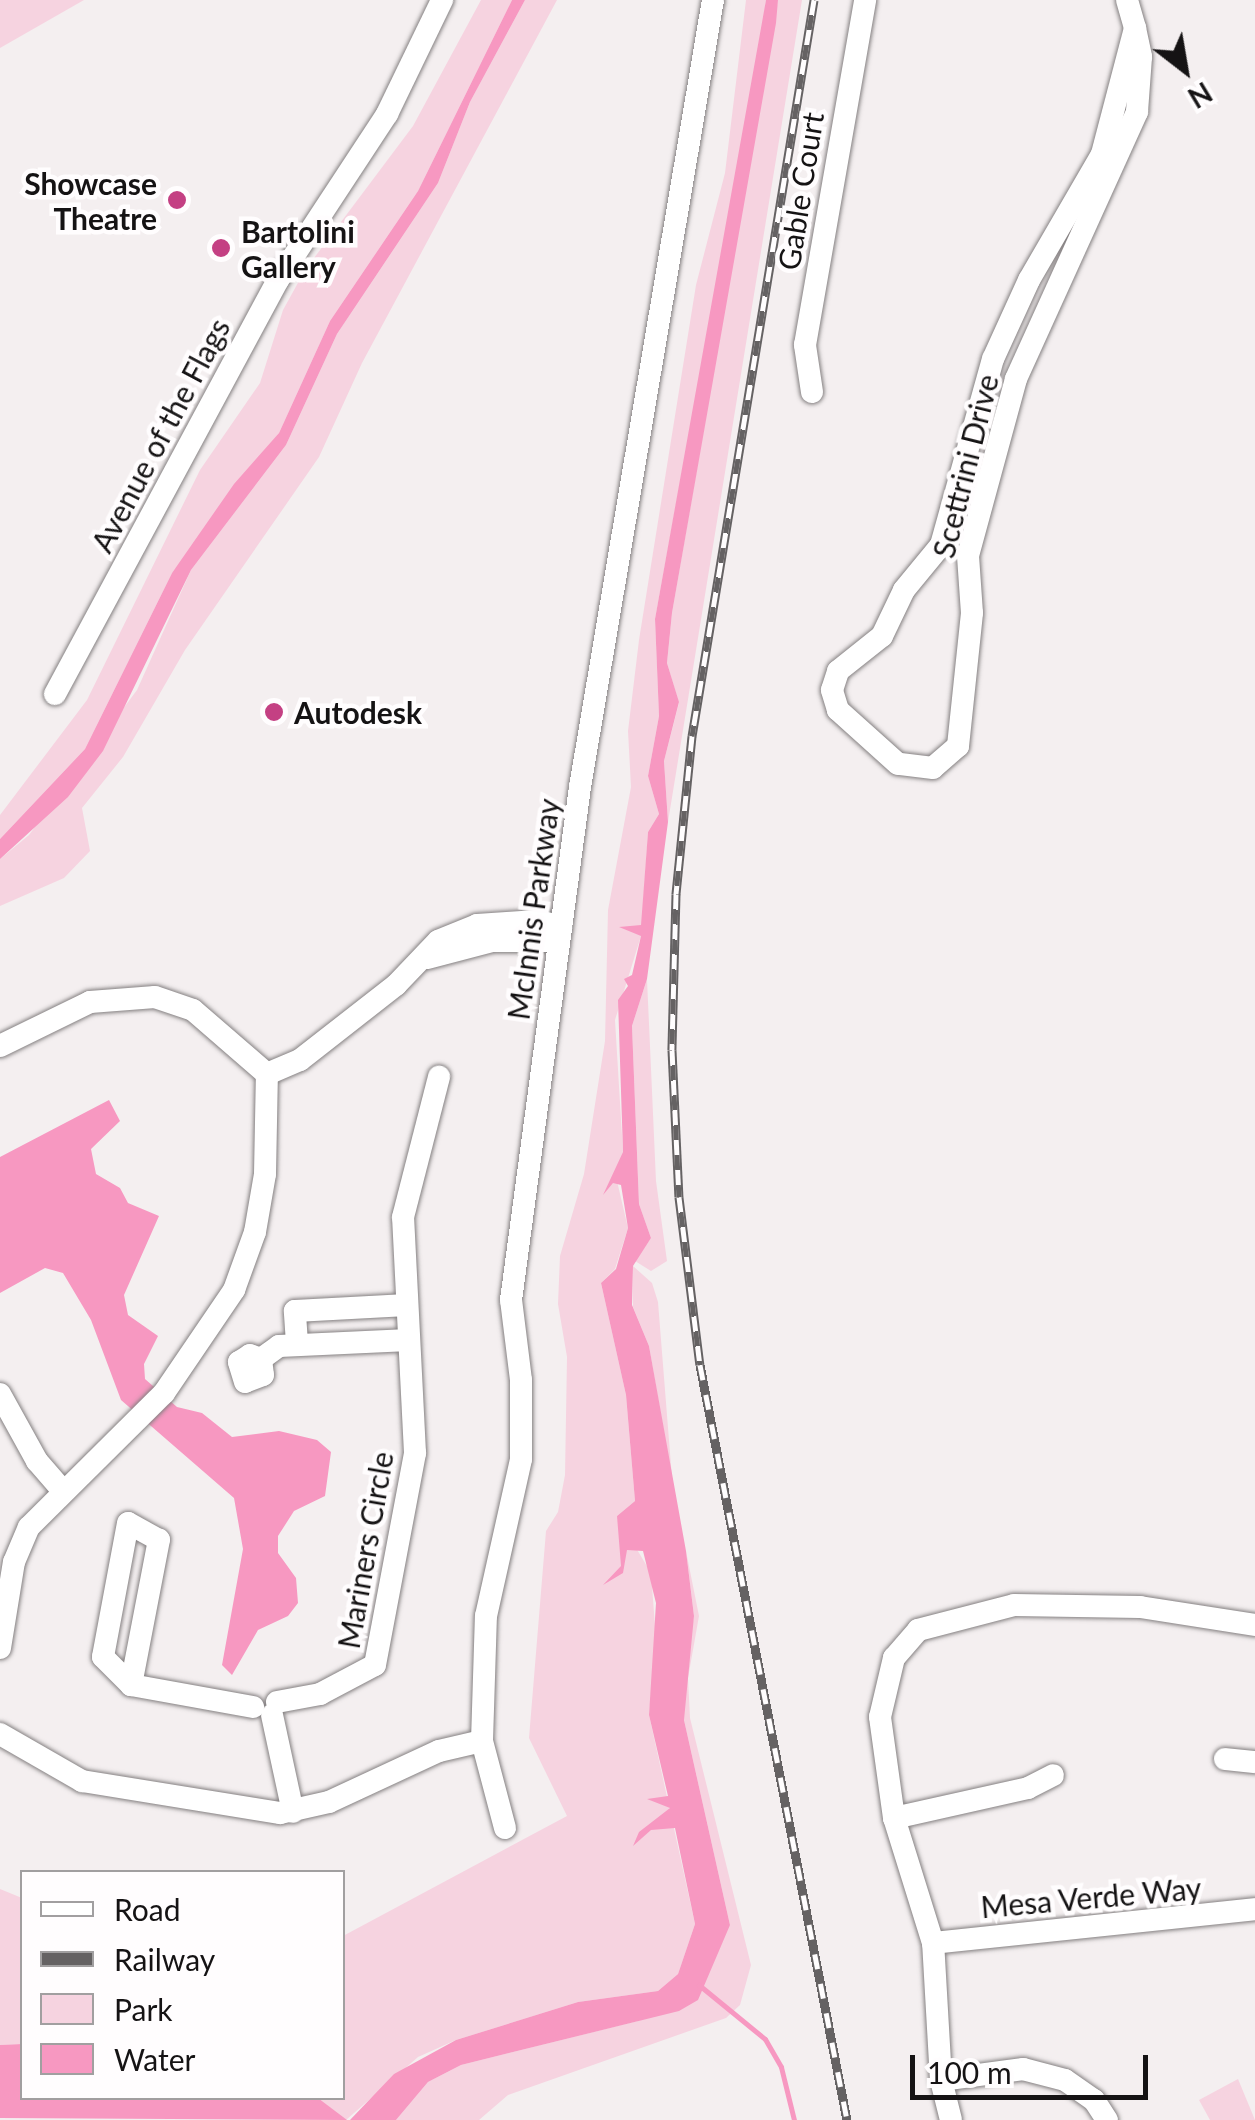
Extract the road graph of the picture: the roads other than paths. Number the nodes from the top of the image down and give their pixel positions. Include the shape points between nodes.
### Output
1 (442, 0) edge
2 (712, 0) edge
3 (866, 0) edge
4 (1127, 0) edge
5 (1135, 28) junction
6 (812, 392) dead end
7 (55, 694) dead end
8 (560, 934) junction
9 (0, 1046) edge
10 (268, 1074) junction
11 (438, 1076) dead end
12 (407, 1305) junction
13 (205, 1336) junction
14 (409, 1340) junction
15 (296, 1343) junction
16 (0, 1394) edge
17 (63, 1491) junction
18 (1255, 1625) edge
19 (0, 1648) edge
20 (131, 1685) junction
21 (266, 1710) junction
22 (0, 1734) edge
23 (482, 1741) junction
24 (1224, 1759) dead end
25 (1255, 1762) edge
26 (1053, 1775) dead end
27 (287, 1813) junction
28 (894, 1818) junction
29 (505, 1828) dead end
30 (1255, 1908) edge
31 (933, 1943) junction
32 (940, 2080) junction
33 (951, 2120) edge
34 (1107, 2120) edge

1 - 7 street, Avenue of the Flags via 388,114 278,280
2 - 8 street, McInnis Parkway
3 - 6 street, Gable Court via 805,345
4 - 5 street, Scettrini Drive
5 - 5 street, Scettrini Drive via 1102,154 1028,280 993,358 941,544 904,590 882,636 838,671 832,690 838,710 898,764 933,768 958,746 972,612 968,556 1032,337 1100,205 1137,112
8 - 10 street via 492,941 427,958 300,1060
8 - 23 street, McInnis Parkway via 511,1300 521,1459 486,1616
9 - 10 street via 90,1002 156,998 193,1010
10 - 13 street via 256,1232 234,1290
11 - 12 street, Mariners Circle via 404,1217
12 - 14 street, Mariners Circle
12 - 15 street via 295,1311
13 - 15 street via 248,1362
13 - 17 street via 140,1419
14 - 15 street
14 - 21 street, Mariners Circle via 415,1453 375,1665 320,1694
16 - 17 street via 37,1461
17 - 19 street via 30,1527 14,1562
18 - 28 street via 1140,1607 1014,1606 918,1630 894,1658 881,1691
20 - 20 street via 159,1540 128,1523 103,1657
20 - 21 street, Mariners Circle
21 - 27 street
22 - 27 street via 82,1782
23 - 27 street via 440,1751
23 - 29 street, McInnis Parkway
24 - 25 street
26 - 28 street via 1028,1788
28 - 31 street
30 - 31 street, Mesa Verde Way
31 - 32 street
32 - 33 street
32 - 34 street via 1023,2069 1066,2080 1094,2100

